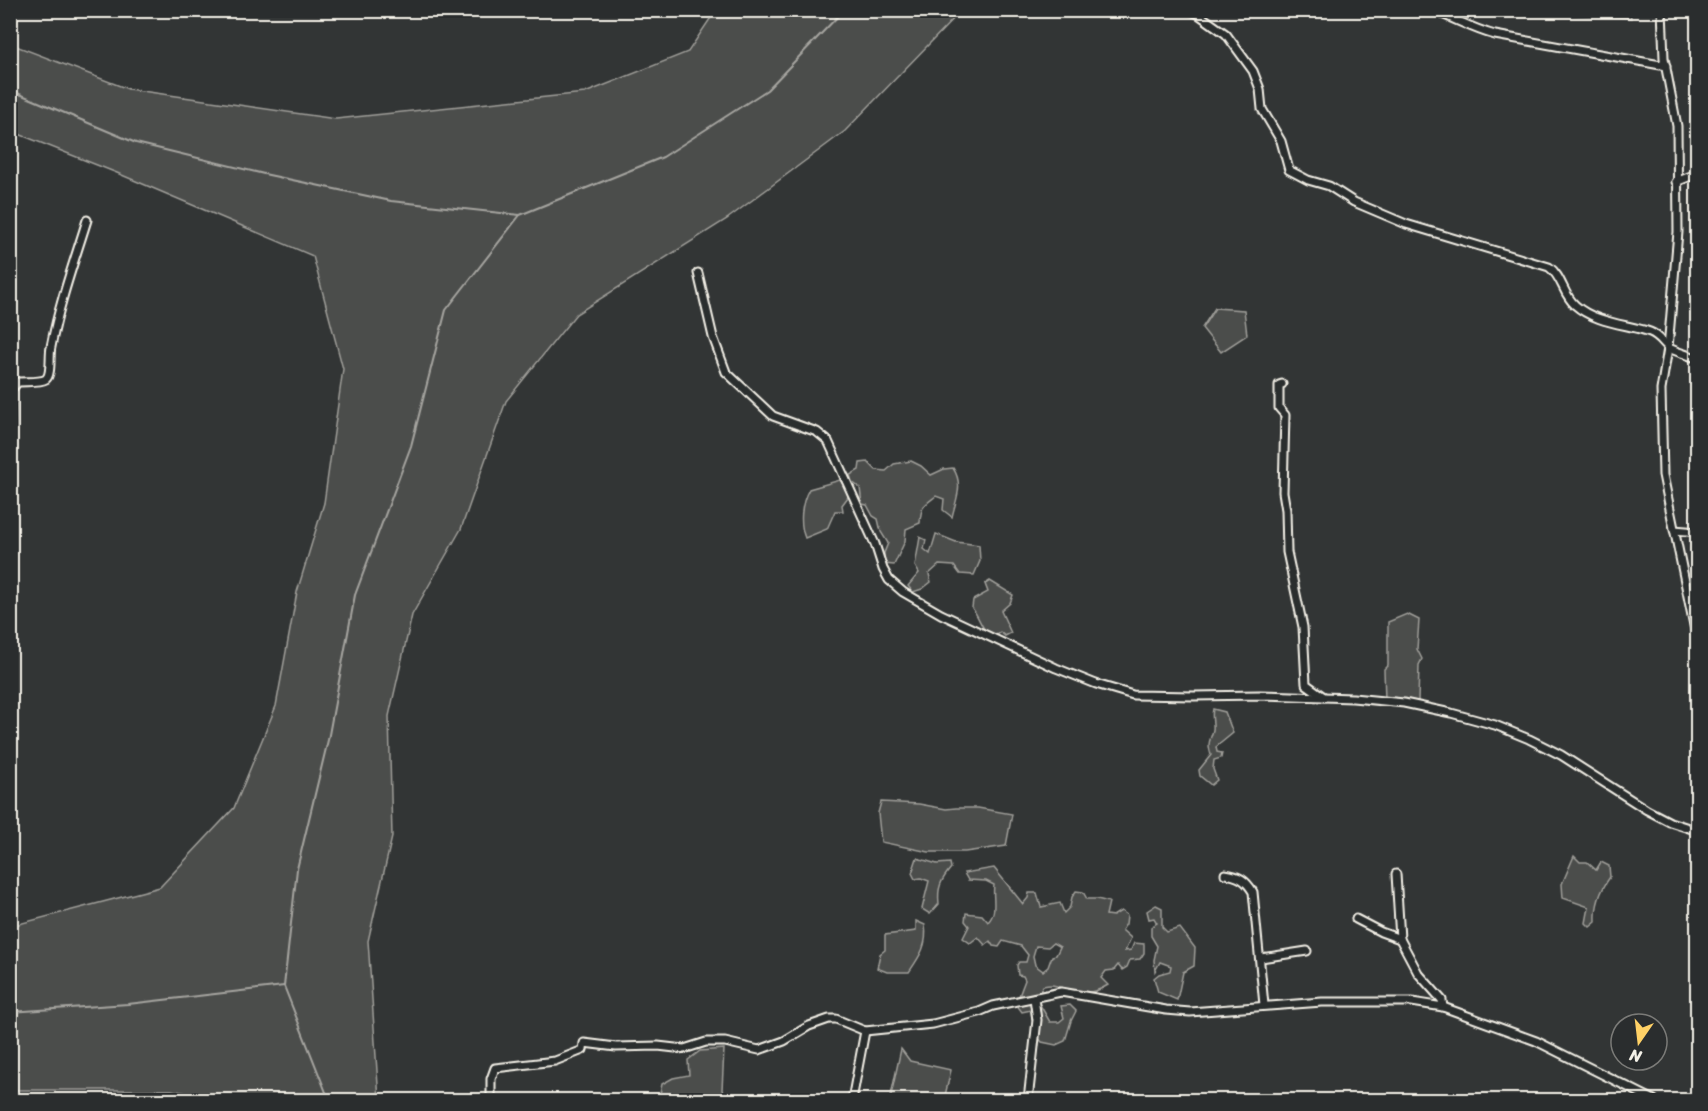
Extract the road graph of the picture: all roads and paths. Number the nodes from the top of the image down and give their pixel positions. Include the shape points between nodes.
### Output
1 (1188, 10) edge
2 (1432, 10) edge
3 (1662, 10) edge
4 (1666, 66) junction
5 (1698, 177) edge
6 (1676, 182) junction
7 (87, 220) dead end
8 (698, 273) dead end
9 (1668, 348) junction
10 (1698, 359) edge
11 (1282, 384) dead end
12 (10, 477) edge
13 (1674, 530) junction
14 (1698, 532) edge
15 (1698, 645) edge
16 (1324, 697) junction
17 (1698, 831) edge
18 (1225, 874) dead end
19 (1396, 874) dead end
20 (1356, 919) dead end
21 (1400, 939) junction
22 (1307, 951) dead end
23 (1261, 958) junction
24 (1034, 998) junction
25 (1264, 1005) junction
26 (1443, 1007) junction
27 (865, 1031) junction
28 (1653, 1100) edge
29 (491, 1101) edge
30 (852, 1101) edge
31 (1028, 1101) edge

1 - 9 street via 1226,34 1253,71 1262,109 1281,141 1289,170 1406,225 1549,267 1583,311 1657,335
2 - 4 street via 1478,31
3 - 4 street
4 - 6 street via 1677,126
5 - 6 street
6 - 9 street via 1678,232
7 - 12 street via 62,298 49,374 42,380 18,382 11,390
8 - 16 street via 726,372 774,416 817,432 828,441 883,568 889,580 903,592 983,635 1119,691 1146,696
9 - 10 street
9 - 13 street via 1661,403 1663,475
11 - 16 street via 1279,408 1285,415 1283,492 1287,552 1303,627 1305,684
13 - 14 street
13 - 15 street
16 - 17 street via 1404,703 1495,725 1561,755 1647,810
18 - 23 street via 1242,878 1253,892
19 - 21 street
20 - 21 street
21 - 26 street
22 - 23 street
23 - 25 street
24 - 25 street via 1066,992 1190,1012
24 - 27 street via 933,1024
24 - 31 street via 1037,1020
25 - 26 street via 1400,1002
26 - 28 street via 1547,1046
27 - 29 street via 829,1018 759,1050 725,1042 706,1042 684,1049 584,1043 583,1050 555,1061 495,1068
27 - 30 street

